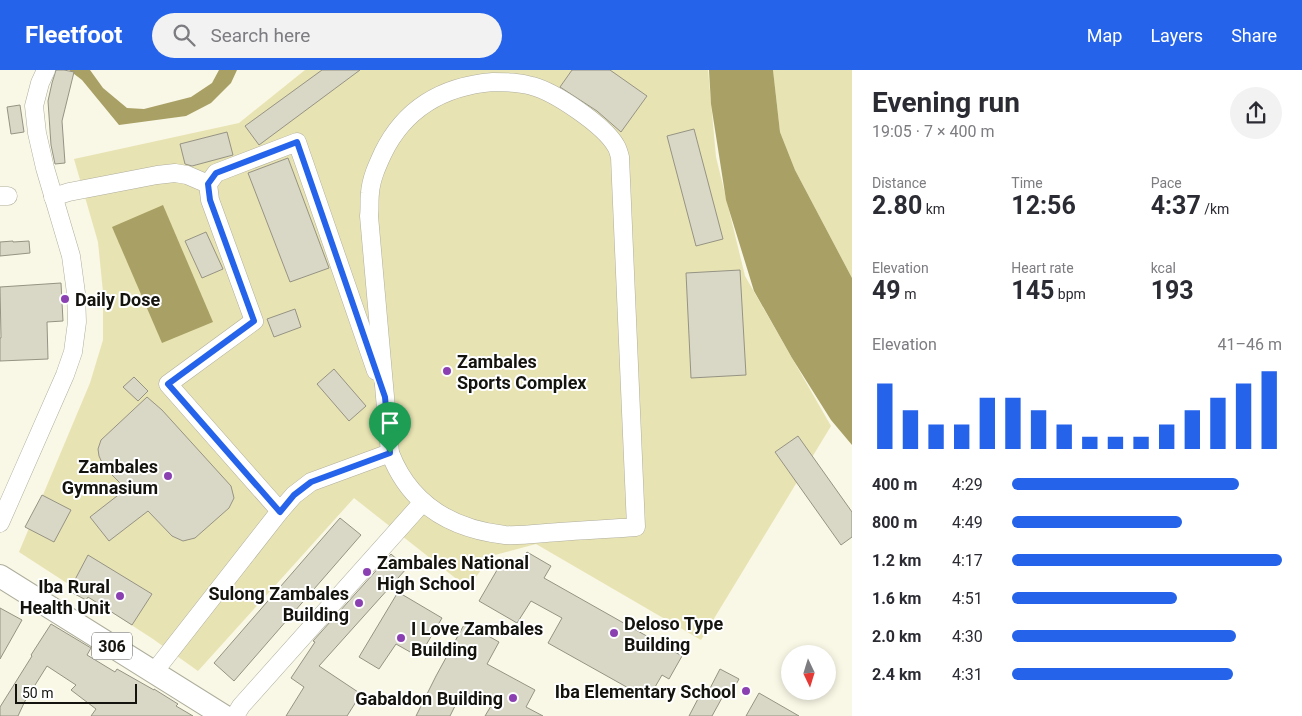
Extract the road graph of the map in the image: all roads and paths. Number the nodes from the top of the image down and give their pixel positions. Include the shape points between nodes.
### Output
1 (46, 70) edge
2 (536, 78) edge
3 (208, 184) junction
4 (53, 197) junction
5 (385, 397) junction
6 (390, 453) junction
7 (423, 502) junction
8 (280, 512) junction
9 (0, 523) edge
10 (0, 576) edge
11 (154, 672) junction
12 (224, 716) edge
13 (235, 716) edge

1 - 4 lane via 34,106
2 - 5 lane via 476,83 438,96 404,120 375,169 369,216
2 - 7 lane via 610,138 620,157 636,527 507,535 450,521
3 - 4 lane via 175,173
3 - 5 lane via 216,173 297,142
3 - 8 lane via 210,200 254,321 168,384
4 - 9 lane via 71,256 76,293 73,352
5 - 6 lane
6 - 7 lane via 409,489
6 - 8 lane via 311,482
7 - 13 lane
8 - 11 lane
10 - 11 main road, 306
11 - 12 main road, 306

